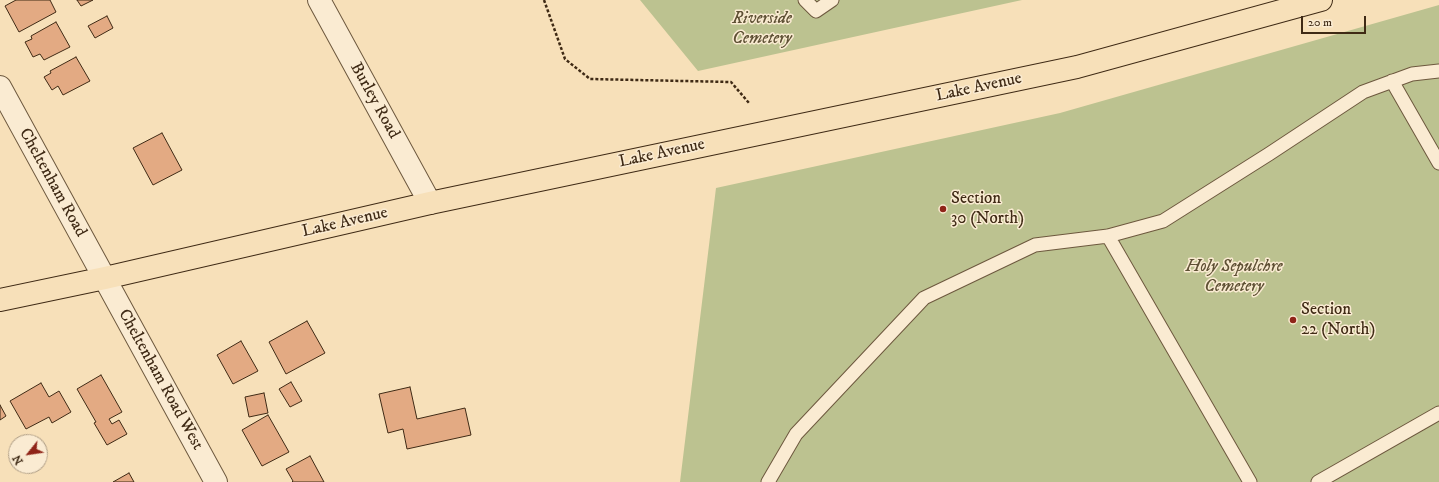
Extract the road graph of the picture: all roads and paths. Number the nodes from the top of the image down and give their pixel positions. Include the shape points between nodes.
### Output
1 (319, 0) edge
2 (544, 0) edge
3 (805, 0) edge
4 (832, 0) edge
5 (1321, 0) edge
6 (1439, 72) edge
7 (1392, 81) junction
8 (0, 87) edge
9 (748, 103) dead end
10 (1439, 163) edge
11 (430, 203) junction
12 (1108, 236) junction
13 (105, 278) junction
14 (0, 300) edge
15 (1439, 413) edge
16 (216, 482) edge
17 (768, 482) edge
18 (1250, 482) edge
19 (1318, 482) edge

1 - 11 street, Burley Road
2 - 9 path via 565,59 590,79 731,82
3 - 4 lane via 816,11
5 - 11 main road, Lake Avenue via 1077,67
6 - 7 lane via 1412,74
7 - 10 lane
7 - 12 lane via 1363,92 1163,221
8 - 13 street, Cheltenham Road
11 - 13 main road, Lake Avenue
12 - 17 lane via 1035,245 924,298 796,434
12 - 18 lane
13 - 14 main road, Lake Avenue
13 - 16 street, Cheltenham Road West
15 - 19 lane

